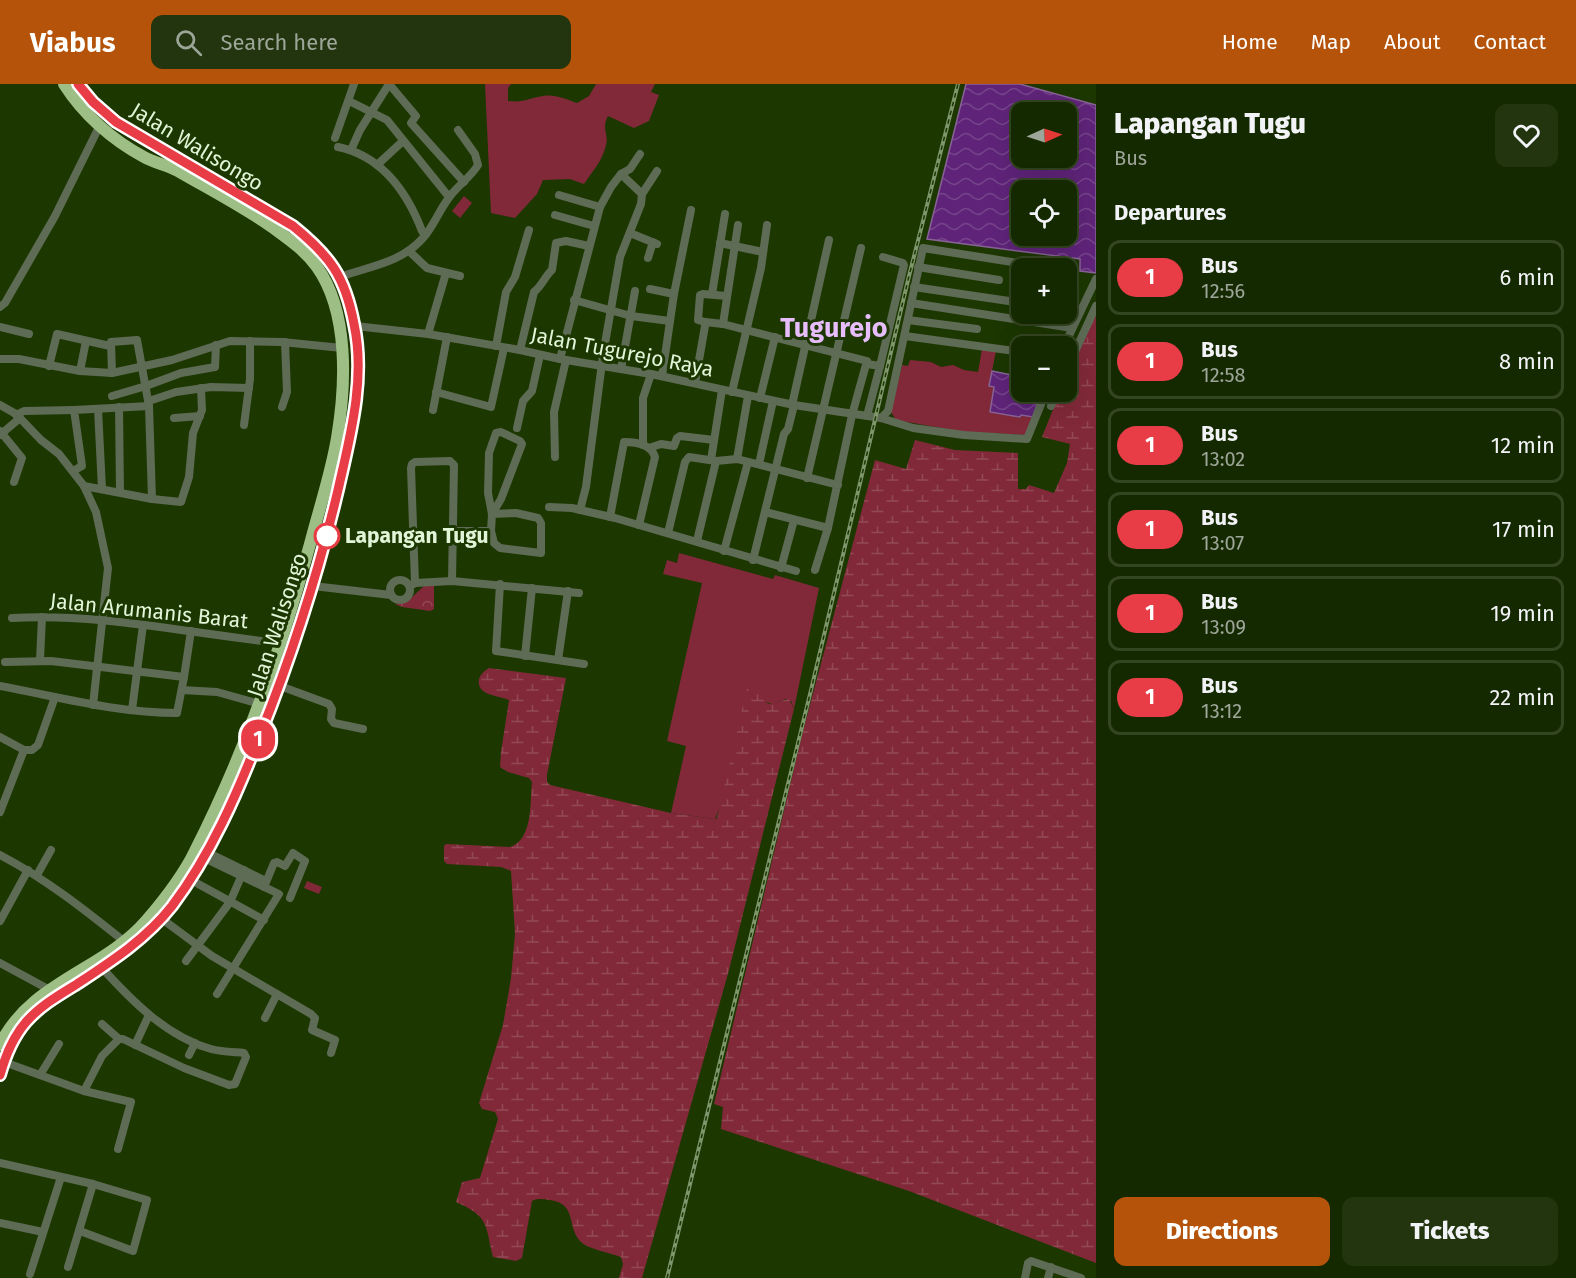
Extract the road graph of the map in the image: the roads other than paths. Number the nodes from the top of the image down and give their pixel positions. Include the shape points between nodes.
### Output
1 (64, 84) edge
2 (78, 84) edge
3 (354, 84) edge
4 (349, 101) junction
5 (373, 112) junction
6 (100, 125) junction
7 (458, 130) dead end
8 (334, 138) dead end
9 (403, 141) junction
10 (338, 147) dead end
11 (351, 150) junction
12 (640, 154) dead end
13 (377, 165) junction
14 (657, 171) dead end
15 (621, 174) junction
16 (464, 182) junction
17 (642, 194) junction
18 (559, 195) dead end
19 (449, 197) junction
20 (600, 207) junction
21 (691, 210) dead end
22 (725, 214) dead end
23 (555, 215) dead end
24 (738, 225) dead end
25 (767, 225) dead end
26 (594, 226) junction
27 (529, 230) dead end
28 (422, 231) dead end
29 (630, 233) junction
30 (829, 240) dead end
31 (720, 243) junction
32 (589, 246) junction
33 (735, 246) junction
34 (861, 249) dead end
35 (409, 251) junction
36 (763, 252) junction
37 (883, 257) dead end
38 (648, 258) dead end
39 (1011, 262) edge
40 (918, 267) junction
41 (446, 273) junction
42 (460, 276) dead end
43 (340, 278) junction
44 (1096, 279) edge
45 (999, 280) dead end
46 (914, 286) junction
47 (650, 289) dead end
48 (635, 291) dead end
49 (674, 294) junction
50 (712, 294) junction
51 (727, 296) junction
52 (4, 297) edge
53 (574, 300) junction
54 (1011, 301) edge
55 (911, 303) junction
56 (1096, 306) edge
57 (0, 307) edge
58 (610, 310) junction
59 (1077, 312) edge
60 (1080, 312) junction
61 (630, 316) junction
62 (908, 320) junction
63 (670, 321) junction
64 (705, 322) junction
65 (723, 324) junction
66 (355, 326) junction
67 (0, 327) edge
68 (868, 328) dead end
69 (1072, 328) junction
70 (977, 329) dead end
71 (747, 331) junction
72 (888, 332) junction
73 (29, 333) dead end
74 (428, 334) junction
75 (905, 336) junction
76 (1068, 336) edge
77 (447, 337) junction
78 (775, 337) junction
79 (86, 341) junction
80 (250, 341) junction
81 (285, 342) junction
82 (216, 345) junction
83 (807, 345) junction
84 (110, 346) junction
85 (500, 347) junction
86 (1077, 347) edge
87 (342, 348) junction
88 (520, 350) junction
89 (1011, 350) edge
90 (836, 352) junction
91 (540, 355) junction
92 (0, 359) edge
93 (563, 360) junction
94 (867, 362) junction
95 (49, 366) junction
96 (602, 366) junction
97 (880, 366) junction
98 (141, 368) junction
99 (621, 369) junction
100 (80, 371) junction
101 (112, 373) junction
102 (651, 374) junction
103 (663, 376) junction
104 (695, 383) junction
105 (146, 386) junction
106 (201, 388) junction
107 (249, 388) junction
108 (722, 390) junction
109 (436, 392) junction
110 (732, 392) junction
111 (112, 396) dead end
112 (748, 396) junction
113 (760, 398) junction
114 (773, 401) junction
115 (1042, 402) edge
116 (1053, 402) edge
117 (149, 404) junction
118 (0, 405) edge
119 (793, 405) junction
120 (1051, 406) dead end
121 (119, 407) junction
122 (282, 407) dead end
123 (98, 409) junction
124 (75, 410) junction
125 (433, 410) dead end
126 (822, 410) junction
127 (852, 415) junction
128 (18, 416) junction
129 (200, 416) junction
130 (867, 416) junction
131 (174, 418) dead end
132 (881, 418) junction
133 (244, 425) dead end
134 (517, 428) dead end
135 (1, 433) edge
136 (714, 440) junction
137 (646, 446) junction
138 (555, 457) dead end
139 (737, 459) junction
140 (714, 460) junction
141 (748, 462) junction
142 (759, 464) junction
143 (775, 469) junction
144 (73, 471) junction
145 (807, 478) junction
146 (14, 482) dead end
147 (838, 485) junction
148 (84, 486) junction
149 (102, 489) junction
150 (120, 492) junction
151 (152, 499) junction
152 (549, 507) dead end
153 (580, 510) junction
154 (765, 512) junction
155 (492, 514) junction
156 (610, 517) junction
157 (794, 520) junction
158 (315, 524) junction
159 (639, 525) junction
160 (329, 527) junction
161 (828, 528) junction
162 (453, 529) junction
163 (491, 529) junction
164 (668, 533) junction
165 (697, 541) junction
166 (724, 550) junction
167 (753, 560) junction
168 (781, 568) junction
169 (815, 570) dead end
170 (796, 571) dead end
171 (452, 581) junction
172 (500, 584) junction
173 (412, 585) junction
174 (313, 586) junction
175 (532, 588) junction
176 (568, 591) junction
177 (579, 593) dead end
178 (391, 595) junction
179 (42, 617) junction
180 (12, 618) dead end
181 (102, 620) junction
182 (143, 625) junction
183 (191, 631) junction
184 (281, 643) junction
185 (525, 656) junction
186 (40, 660) junction
187 (558, 660) junction
188 (5, 662) dead end
189 (584, 664) dead end
190 (98, 667) junction
191 (136, 672) junction
192 (184, 677) junction
193 (0, 686) edge
194 (280, 686) junction
195 (182, 690) junction
196 (55, 697) junction
197 (260, 704) junction
198 (93, 705) junction
199 (132, 711) junction
200 (363, 729) dead end
201 (0, 737) edge
202 (24, 750) junction
203 (4, 790) edge
204 (0, 812) edge
205 (51, 850) dead end
206 (0, 855) edge
207 (206, 855) junction
208 (28, 870) junction
209 (243, 874) junction
210 (37, 875) junction
211 (191, 880) junction
212 (265, 884) junction
213 (290, 898) dead end
214 (230, 902) junction
215 (162, 919) junction
216 (264, 920) junction
217 (0, 921) edge
218 (125, 942) junction
219 (196, 945) junction
220 (186, 961) dead end
221 (0, 963) edge
222 (102, 968) junction
223 (232, 968) junction
224 (50, 990) junction
225 (217, 994) dead end
226 (277, 994) junction
227 (149, 1015) junction
228 (265, 1018) dead end
229 (102, 1024) dead end
230 (119, 1040) junction
231 (195, 1043) junction
232 (59, 1044) dead end
233 (0, 1045) edge
234 (135, 1045) junction
235 (331, 1053) dead end
236 (189, 1055) dead end
237 (4, 1062) junction
238 (40, 1075) junction
239 (0, 1076) edge
240 (84, 1091) junction
241 (118, 1149) dead end
242 (0, 1163) edge
243 (61, 1177) junction
244 (93, 1184) junction
245 (0, 1223) edge
246 (80, 1231) junction
247 (43, 1232) junction
248 (68, 1267) dead end
249 (1049, 1267) junction
250 (30, 1274) dead end
251 (1024, 1278) edge
252 (1048, 1278) edge
253 (1081, 1278) edge

1 - 6 highway, Jalan Walisongo
2 - 43 highway, Jalan Walisongo via 116,122 293,226 316,245
3 - 4 street
4 - 5 street
4 - 8 street
5 - 9 street via 387,120
5 - 11 street
5 - 16 street via 389,84 416,116 411,123
6 - 52 street via 55,216
6 - 87 highway, Jalan Walisongo via 144,157 174,169 296,244 329,288
7 - 16 street via 478,161
9 - 13 street
9 - 19 street
10 - 11 street
11 - 13 street
12 - 15 street via 630,169
13 - 28 street via 397,183 413,207
14 - 17 street
15 - 17 street
15 - 20 street
16 - 19 street
17 - 29 street
18 - 20 street
19 - 35 street via 424,237
20 - 26 street
21 - 49 street
22 - 31 street
23 - 26 street
24 - 33 street
25 - 36 street
26 - 32 street
27 - 85 street via 515,277 506,292
29 - 38 street via 655,243
29 - 58 street via 620,257
30 - 83 street
31 - 33 street
31 - 50 street
32 - 53 street
32 - 88 street via 557,242 552,270 534,292
33 - 36 street
33 - 51 street
34 - 90 street
35 - 41 street via 426,268
35 - 43 street
36 - 71 street
37 - 72 street via 904,265
39 - 40 street via 923,248
40 - 45 street
40 - 46 street
41 - 42 street
41 - 74 street
43 - 66 highway, Jalan Walisongo
44 - 60 street
46 - 54 street
46 - 55 street
47 - 49 street
48 - 61 street
49 - 63 street
50 - 51 street
50 - 64 street via 700,295 698,320
51 - 65 street
52 - 57 street
53 - 58 street
53 - 93 street
55 - 62 street
55 - 69 street
56 - 86 street
58 - 61 street
58 - 96 street
59 - 60 street
60 - 69 street
61 - 63 street
61 - 99 street
62 - 70 street
62 - 75 street
63 - 103 street
64 - 65 street
64 - 104 street
65 - 71 street
66 - 74 street, Jalan Tugurejo Raya
66 - 160 highway, Jalan Walisongo via 359,366 351,434
67 - 73 street
68 - 72 street
69 - 76 street
71 - 78 street
71 - 110 street
72 - 97 street
74 - 77 street, Jalan Tugurejo Raya
75 - 89 street
75 - 132 street via 888,411
77 - 85 street, Jalan Tugurejo Raya
77 - 109 street
78 - 83 street
78 - 113 street
79 - 84 street
79 - 95 street via 57,334
79 - 100 street
80 - 81 street
80 - 82 street
80 - 107 street
81 - 87 street
81 - 122 street via 287,392
82 - 98 street
82 - 105 street via 215,367 181,373
83 - 90 street
83 - 119 street
84 - 98 street via 111,342 137,340
84 - 101 street
85 - 88 street, Jalan Tugurejo Raya
85 - 109 street via 490,408
87 - 158 highway, Jalan Walisongo via 337,439
88 - 91 street, Jalan Tugurejo Raya
90 - 94 street
90 - 126 street
91 - 93 street, Jalan Tugurejo Raya
91 - 134 street via 532,391 523,400
92 - 95 street
93 - 96 street, Jalan Tugurejo Raya
93 - 138 street via 554,412
94 - 97 street
94 - 127 street
95 - 100 street
96 - 99 street, Jalan Tugurejo Raya
96 - 153 street
97 - 130 street
98 - 101 street
98 - 105 street
99 - 102 street, Jalan Tugurejo Raya
100 - 101 street
102 - 103 street, Jalan Tugurejo Raya
102 - 137 street via 643,398
103 - 104 street, Jalan Tugurejo Raya
104 - 108 street, Jalan Tugurejo Raya
105 - 111 street
105 - 117 street
106 - 107 street
106 - 117 street via 172,393
106 - 129 street
107 - 133 street
108 - 110 street, Jalan Tugurejo Raya
108 - 136 street
109 - 125 street
110 - 112 street, Jalan Tugurejo Raya
112 - 113 street, Jalan Tugurejo Raya
112 - 139 street
113 - 114 street, Jalan Tugurejo Raya
114 - 119 street, Jalan Tugurejo Raya
114 - 142 street
115 - 132 street, Jalan Tugurejo Raya via 1027,439 913,428
116 - 120 street
117 - 121 street
117 - 151 street
118 - 128 street
119 - 126 street, Jalan Tugurejo Raya
119 - 143 street
121 - 123 street
121 - 150 street
123 - 124 street
123 - 149 street
124 - 128 street via 24,411
124 - 144 street via 82,466
126 - 127 street, Jalan Tugurejo Raya
126 - 145 street
127 - 130 street, Jalan Tugurejo Raya
127 - 147 street
128 - 135 street
128 - 144 street
129 - 131 street
129 - 151 street via 182,502
130 - 132 street, Jalan Tugurejo Raya
135 - 146 street via 22,458
136 - 137 street via 680,436 674,446
136 - 140 street
137 - 156 street via 624,442
137 - 159 street via 655,457
139 - 140 street
139 - 141 street
140 - 164 street via 686,458
140 - 165 street
141 - 142 street
141 - 166 street
142 - 143 street
143 - 145 street
143 - 154 street
144 - 148 street
145 - 147 street
147 - 161 street
148 - 149 street
148 - 181 street via 96,512 108,563
149 - 150 street
150 - 151 street
152 - 153 street
153 - 156 street
154 - 157 street
154 - 167 street
155 - 155 street via 522,444 501,432 496,433 489,453
155 - 163 street
155 - 163 street via 516,513 538,518 542,550 539,554 500,548 494,543
156 - 159 street
157 - 161 street
157 - 168 street
158 - 160 highway
158 - 184 highway, Jalan Walisongo
159 - 164 street
160 - 174 highway, Jalan Walisongo
161 - 169 street
162 - 163 street
162 - 171 street
162 - 173 street via 454,465 450,461 415,462 411,468
164 - 165 street
165 - 166 street
166 - 167 street
167 - 168 street
168 - 170 street
171 - 172 street
171 - 173 street
172 - 175 street
172 - 185 street via 496,651
173 - 178 street via 405,600
173 - 178 street via 396,581 390,586
174 - 178 street
174 - 194 highway, Jalan Walisongo
175 - 176 street
175 - 185 street
176 - 177 street
176 - 187 street
179 - 180 street, Jalan Arumanis Barat
179 - 181 street, Jalan Arumanis Barat
179 - 186 street
181 - 182 street, Jalan Arumanis Barat
181 - 190 street
182 - 183 street, Jalan Arumanis Barat
182 - 191 street
183 - 184 street, Jalan Arumanis Barat
183 - 192 street
184 - 197 highway, Jalan Walisongo
185 - 187 street
186 - 188 street
186 - 190 street
187 - 189 street
190 - 191 street
190 - 198 street
191 - 192 street
191 - 199 street
192 - 195 street
193 - 196 street
194 - 200 street via 329,704 334,723
194 - 207 highway, Jalan Walisongo via 246,773
195 - 197 street via 217,692
195 - 199 street via 175,713
196 - 198 street
196 - 202 street via 38,745
197 - 218 highway, Jalan Walisongo via 240,757 184,871
198 - 199 street
201 - 202 street
202 - 203 street
203 - 204 street
205 - 210 street
206 - 208 street
207 - 209 street
207 - 211 highway, Jalan Walisongo
208 - 210 street
208 - 217 street
209 - 212 street
209 - 214 street
210 - 218 street
211 - 214 street
211 - 215 highway, Jalan Walisongo
212 - 213 street via 274,863 285,866 293,853 304,859
212 - 216 street via 279,894
214 - 216 street
214 - 219 street
215 - 219 street
215 - 222 highway, Jalan Walisongo
216 - 223 street
218 - 224 highway, Jalan Walisongo
219 - 220 street
219 - 223 street
221 - 224 street
222 - 227 street
222 - 237 highway, Jalan Walisongo via 38,1011 16,1037
223 - 225 street
223 - 226 street
224 - 233 highway, Jalan Walisongo via 15,1019
226 - 228 street
226 - 235 street via 315,1017 312,1030 335,1040
227 - 231 street
227 - 234 street
229 - 230 street
230 - 234 street
230 - 240 street via 102,1056
231 - 234 street via 246,1055 235,1084 184,1068
231 - 236 street
232 - 238 street
237 - 238 street
237 - 239 highway, Jalan Walisongo
238 - 240 street
240 - 241 street via 131,1105
242 - 243 street
243 - 244 street
243 - 247 street
244 - 246 street
244 - 246 street via 147,1200 133,1251
245 - 247 street
246 - 248 street
247 - 250 street
249 - 251 street via 1031,1262
249 - 252 street
249 - 253 street

